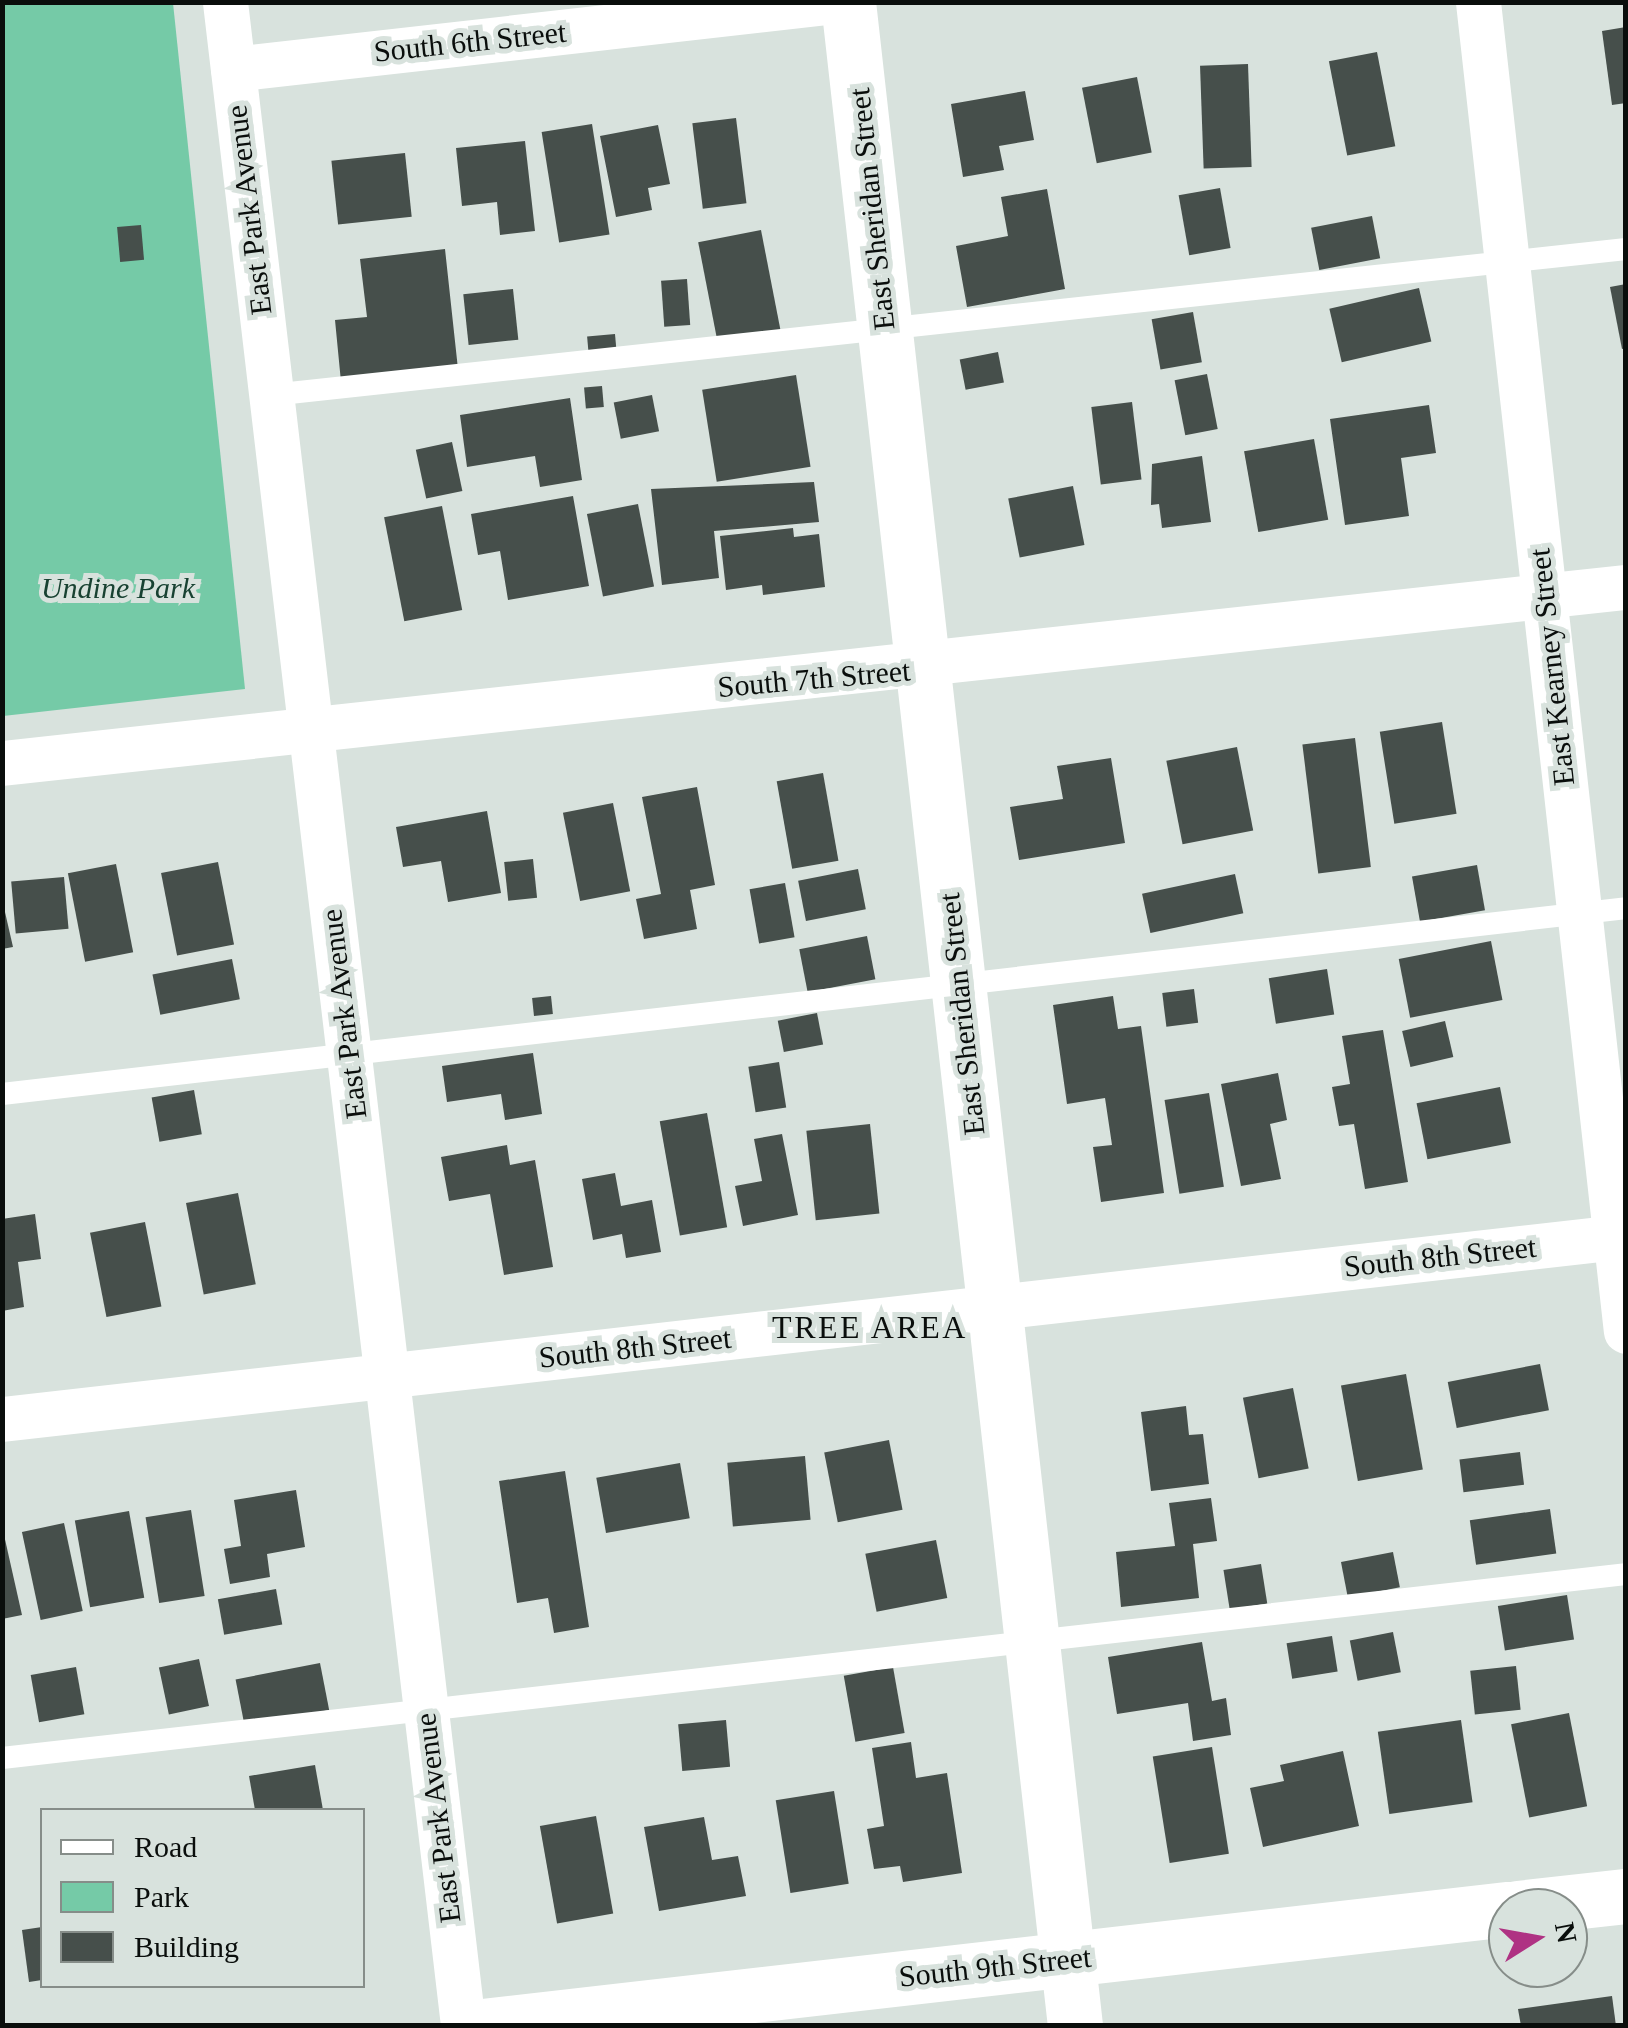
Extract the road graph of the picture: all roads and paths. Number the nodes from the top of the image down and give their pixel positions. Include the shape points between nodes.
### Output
1 (225, 2) edge
2 (828, 2) edge
3 (848, 2) edge
4 (1478, 2) edge
5 (233, 69) junction
6 (1626, 249) edge
7 (1507, 262) junction
8 (886, 334) junction
9 (271, 395) junction
10 (1626, 588) edge
11 (1544, 597) junction
12 (923, 668) junction
13 (310, 727) junction
14 (2, 763) edge
15 (1626, 908) edge
16 (1579, 913) junction
17 (958, 982) junction
18 (348, 1052) junction
19 (2, 1094) edge
20 (1620, 1236) edge
21 (995, 1307) junction
22 (1626, 1331) edge
23 (386, 1376) junction
24 (2, 1419) edge
25 (1626, 1574) edge
26 (1032, 1642) junction
27 (426, 1710) junction
28 (2, 1758) edge
29 (1626, 1896) edge
30 (1588, 1900) edge
31 (1488, 1911) edge
32 (1068, 1959) junction
33 (463, 2026) edge
34 (482, 2026) edge
35 (1076, 2026) edge

1 - 5 street, East Park Avenue
2 - 5 street, South 6th Street
3 - 8 street, East Sheridan Street
4 - 7 street, East Kearney Street
5 - 9 street, East Park Avenue
6 - 7 lane
7 - 8 lane
7 - 11 street, East Kearney Street
8 - 9 lane
8 - 12 street, East Sheridan Street
9 - 13 street, East Park Avenue
10 - 11 street, South 7th Street
11 - 12 street, South 7th Street
11 - 16 street, East Kearney Street
12 - 13 street, South 7th Street
12 - 17 street, East Sheridan Street
13 - 14 street, South 7th Street
13 - 18 street, East Park Avenue
15 - 16 lane
16 - 17 lane
16 - 20 street, East Kearney Street
17 - 18 lane
17 - 21 street, East Sheridan Street
18 - 19 lane
18 - 23 street, East Park Avenue
20 - 21 street, South 8th Street
20 - 22 street, East Kearney Street
21 - 23 street, South 8th Street
21 - 26 street, East Sheridan Street
23 - 24 street, South 8th Street
23 - 27 street, East Park Avenue
25 - 26 lane
26 - 27 lane
26 - 32 street, East Sheridan Street
27 - 28 lane
27 - 33 street, East Park Avenue
29 - 30 street
31 - 32 street, South 9th Street
32 - 34 street, South 9th Street
32 - 35 street, East Sheridan Street

